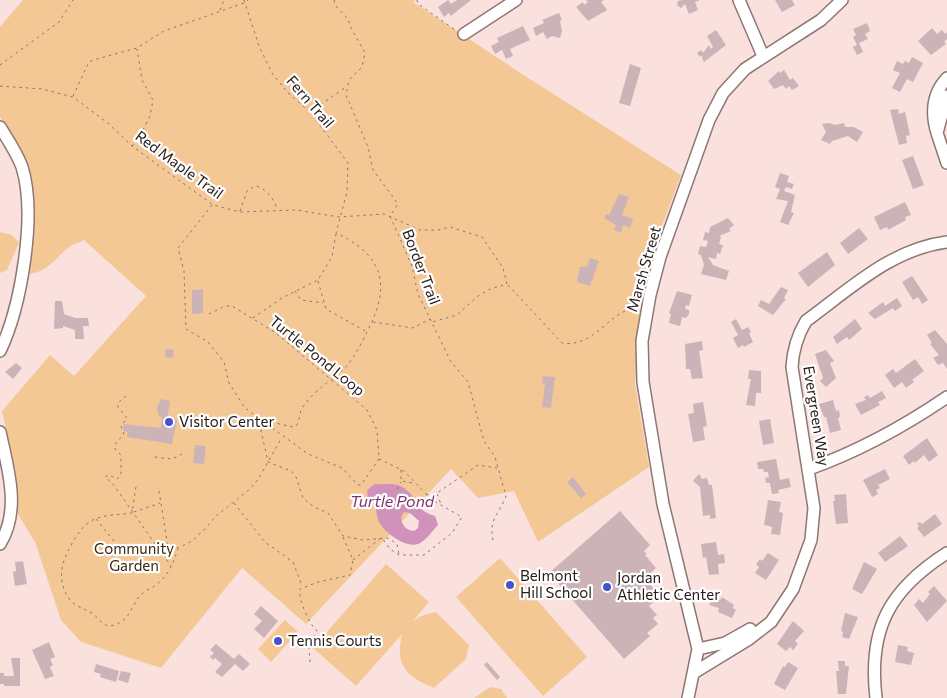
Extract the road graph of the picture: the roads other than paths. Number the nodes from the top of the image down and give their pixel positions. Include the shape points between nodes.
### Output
1 (516, 0) edge
2 (738, 0) edge
3 (842, 0) edge
4 (464, 34) road end
5 (763, 56) junction
6 (947, 78) edge
7 (947, 96) edge
8 (0, 127) edge
9 (937, 133) junction
10 (947, 163) edge
11 (947, 242) edge
12 (0, 351) edge
13 (947, 397) edge
14 (0, 432) edge
15 (809, 469) junction
16 (0, 544) edge
17 (947, 553) edge
18 (793, 589) junction
19 (698, 649) junction
20 (695, 672) junction
21 (688, 698) edge
22 (876, 698) edge

1 - 4 street
2 - 5 street
3 - 5 street, Marsh Street via 821,20
5 - 19 street, Marsh Street via 729,84 713,109 660,257 642,340 644,396 663,504
6 - 9 street via 938,91 933,108
7 - 9 street
8 - 12 street via 22,168 27,220 15,307
9 - 10 street
11 - 15 street, Evergreen Way via 907,252 875,269 806,321 799,332 792,367
13 - 15 street via 870,444
14 - 16 street via 12,514
15 - 18 street, Evergreen Way via 814,508 811,540
17 - 22 street via 925,567 905,587 883,621 873,665
18 - 19 street, Evergreen Way via 747,632 716,646
18 - 20 street, Evergreen Way via 771,622
19 - 20 street, Marsh Street
20 - 21 street, Marsh Street

